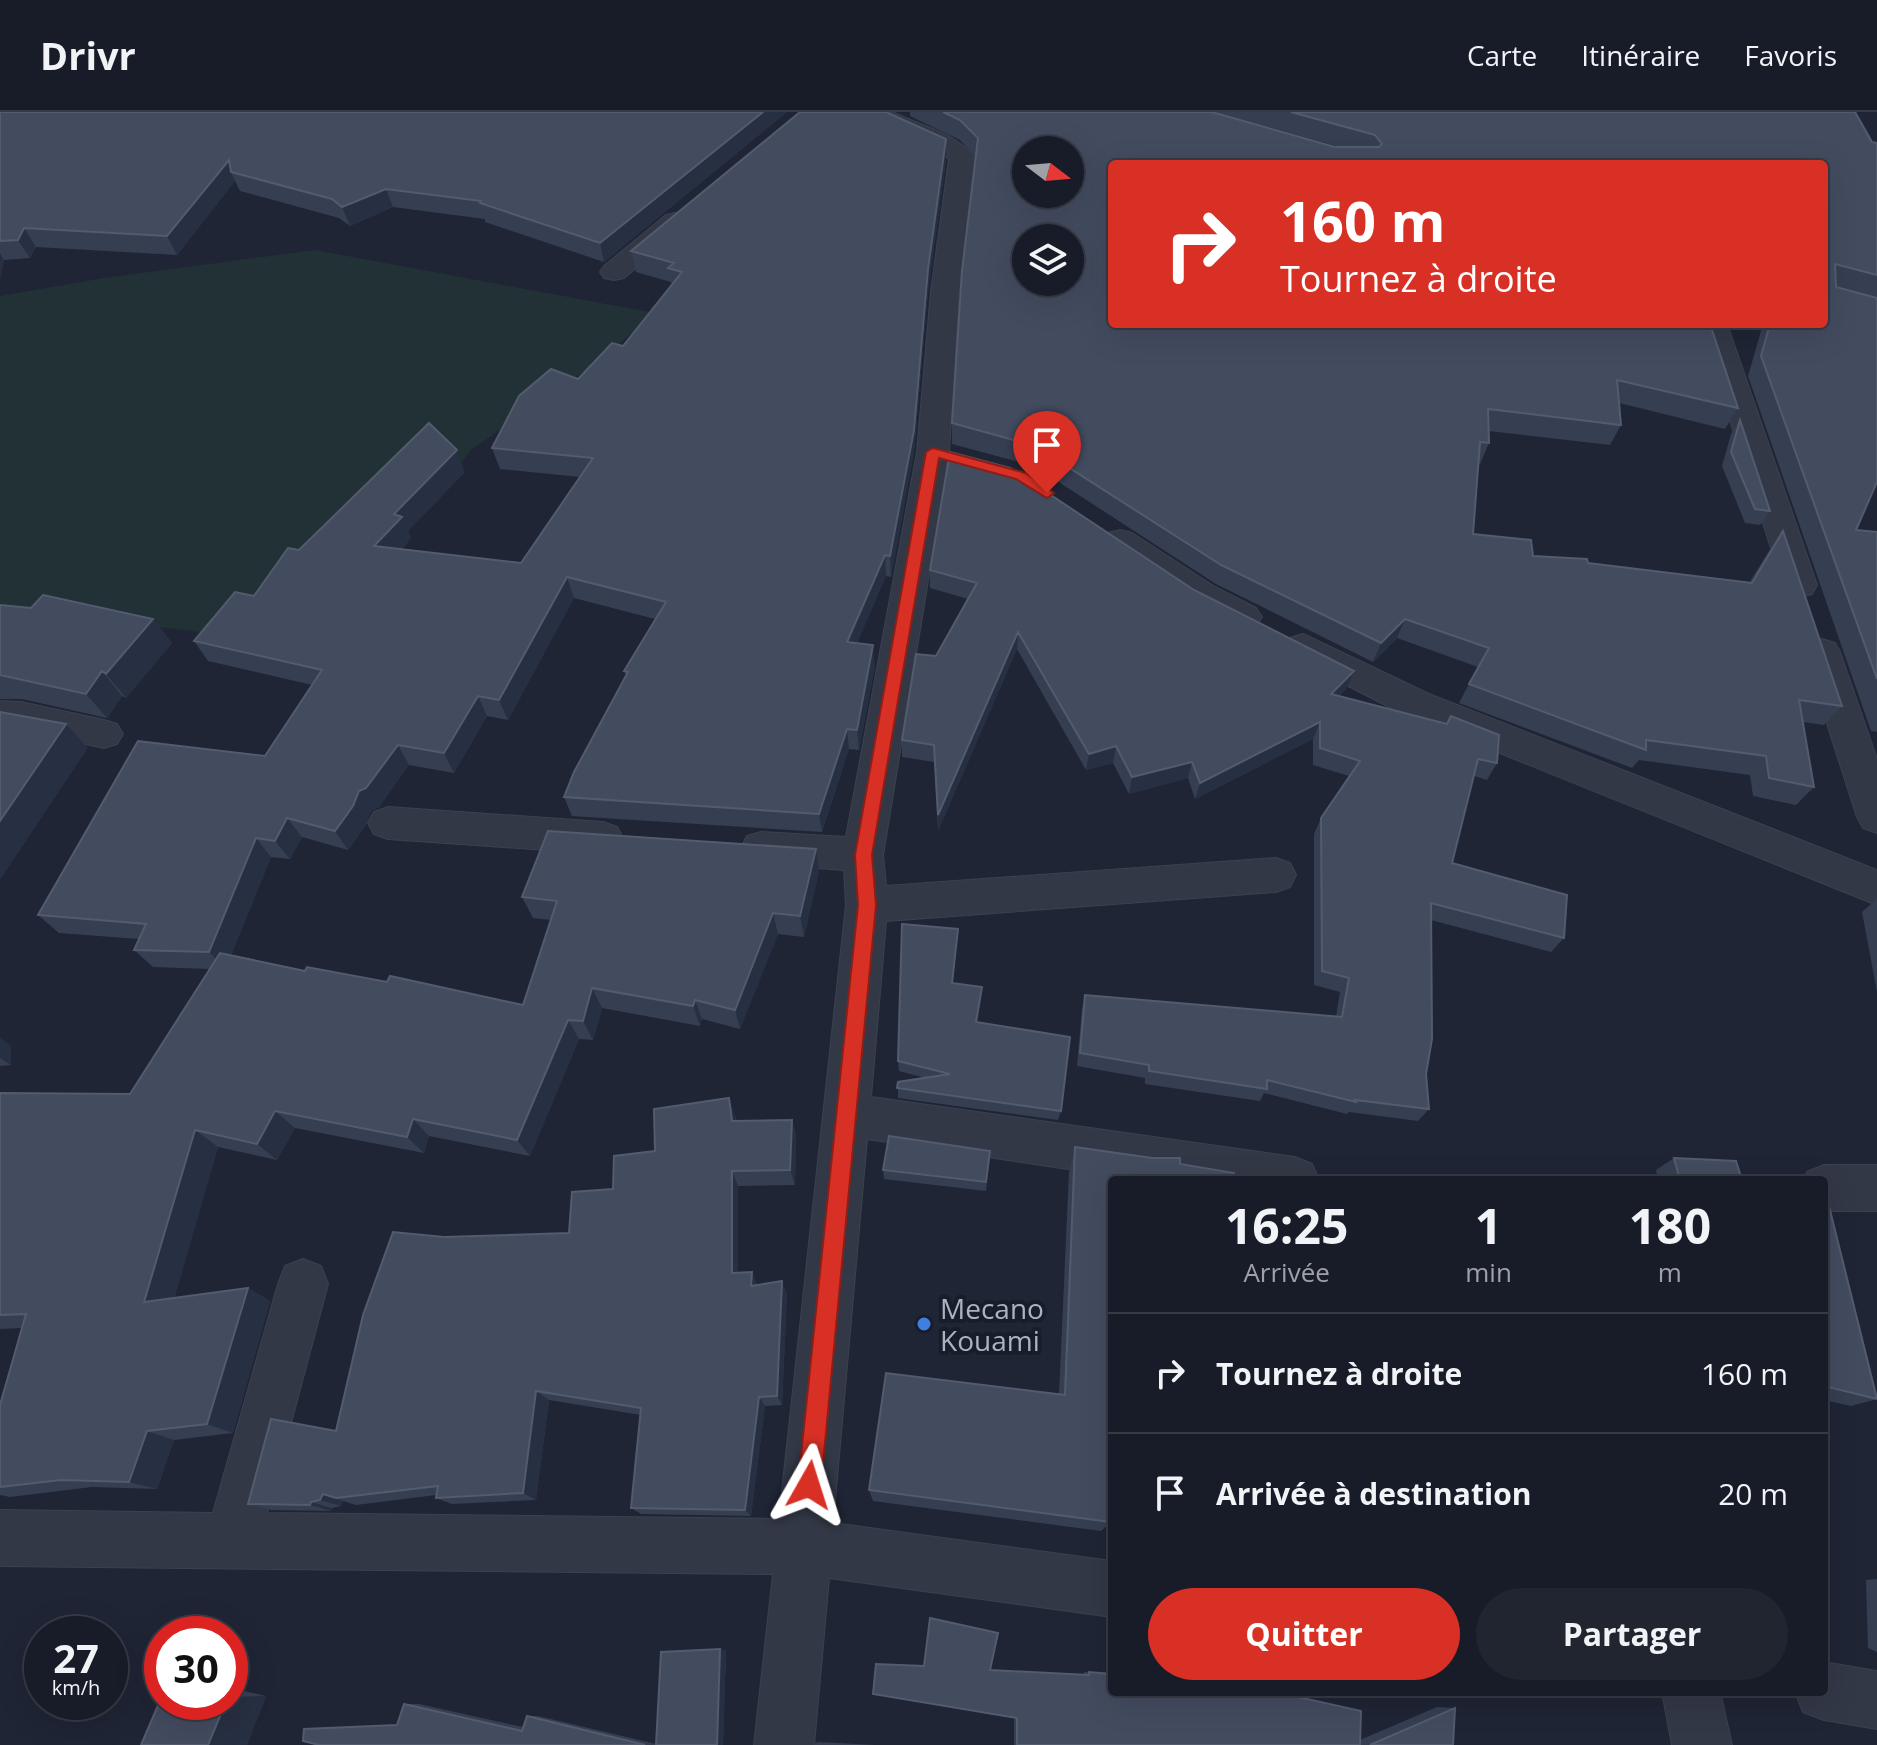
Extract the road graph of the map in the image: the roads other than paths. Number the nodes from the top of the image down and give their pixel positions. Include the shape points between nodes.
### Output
1 (870, 113) edge
2 (696, 204) edge
3 (614, 272) dead end
4 (1714, 328) edge
5 (933, 452) junction
6 (1030, 464) edge
7 (1086, 519) edge
8 (0, 715) edge
9 (104, 734) dead end
10 (1877, 817) edge
11 (388, 823) dead end
12 (642, 840) edge
13 (721, 846) edge
14 (863, 855) junction
15 (1276, 875) dead end
16 (1877, 888) edge
17 (867, 905) junction
18 (848, 1115) junction
19 (1267, 1176) edge
20 (1828, 1188) edge
21 (1877, 1188) edge
22 (303, 1284) dead end
23 (0, 1538) edge
24 (233, 1539) junction
25 (803, 1547) junction
26 (1108, 1588) edge
27 (1828, 1692) edge
28 (1692, 1696) edge
29 (1877, 1700) edge
30 (784, 1745) edge
31 (1702, 1745) edge

1 - 5 street via 955,149 962,158
2 - 3 street
4 - 10 street
5 - 6 street
5 - 14 street
7 - 16 street via 1203,596 1416,704
8 - 9 street
11 - 12 street
13 - 14 street
14 - 17 street
15 - 17 street
17 - 18 street
18 - 19 street
18 - 25 street
20 - 21 street
22 - 24 street
23 - 24 street
24 - 25 street
25 - 26 street
25 - 30 street
27 - 29 street
28 - 31 street

